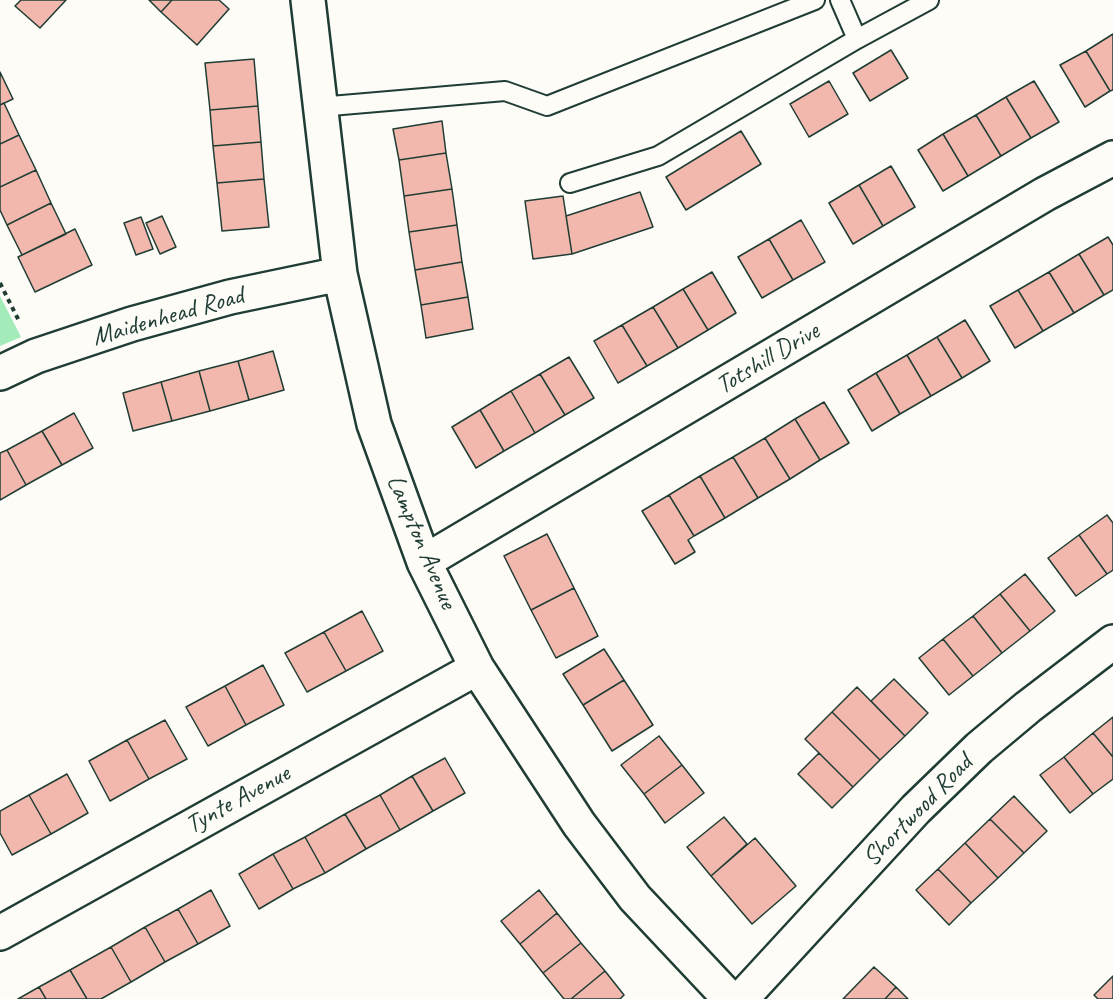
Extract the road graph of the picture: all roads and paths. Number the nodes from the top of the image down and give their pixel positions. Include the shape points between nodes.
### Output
1 (308, 0) edge
2 (815, 0) edge
3 (840, 0) edge
4 (929, 0) edge
5 (857, 39) junction
6 (319, 107) junction
7 (1113, 158) edge
8 (570, 183) dead end
9 (340, 274) junction
10 (0, 283) edge
11 (36, 356) junction
12 (0, 373) edge
13 (424, 562) junction
14 (1113, 642) edge
15 (477, 668) junction
16 (0, 933) edge
17 (730, 999) edge
18 (741, 999) edge

1 - 6 street, Lampton Avenue
2 - 6 lane via 547,106 506,91
3 - 5 lane
4 - 5 lane
5 - 8 lane via 658,156
6 - 9 street, Lampton Avenue
7 - 13 street, Totshill Drive via 1045,194
9 - 11 street, Maidenhead Road via 230,297
9 - 13 street, Lampton Avenue via 374,424
10 - 11 path
11 - 12 street, Maidenhead Road
13 - 15 street, Lampton Avenue
14 - 18 street, Shortwood Road via 963,763
15 - 16 street, Tynte Avenue
15 - 17 street, Lampton Avenue via 572,814 635,898

